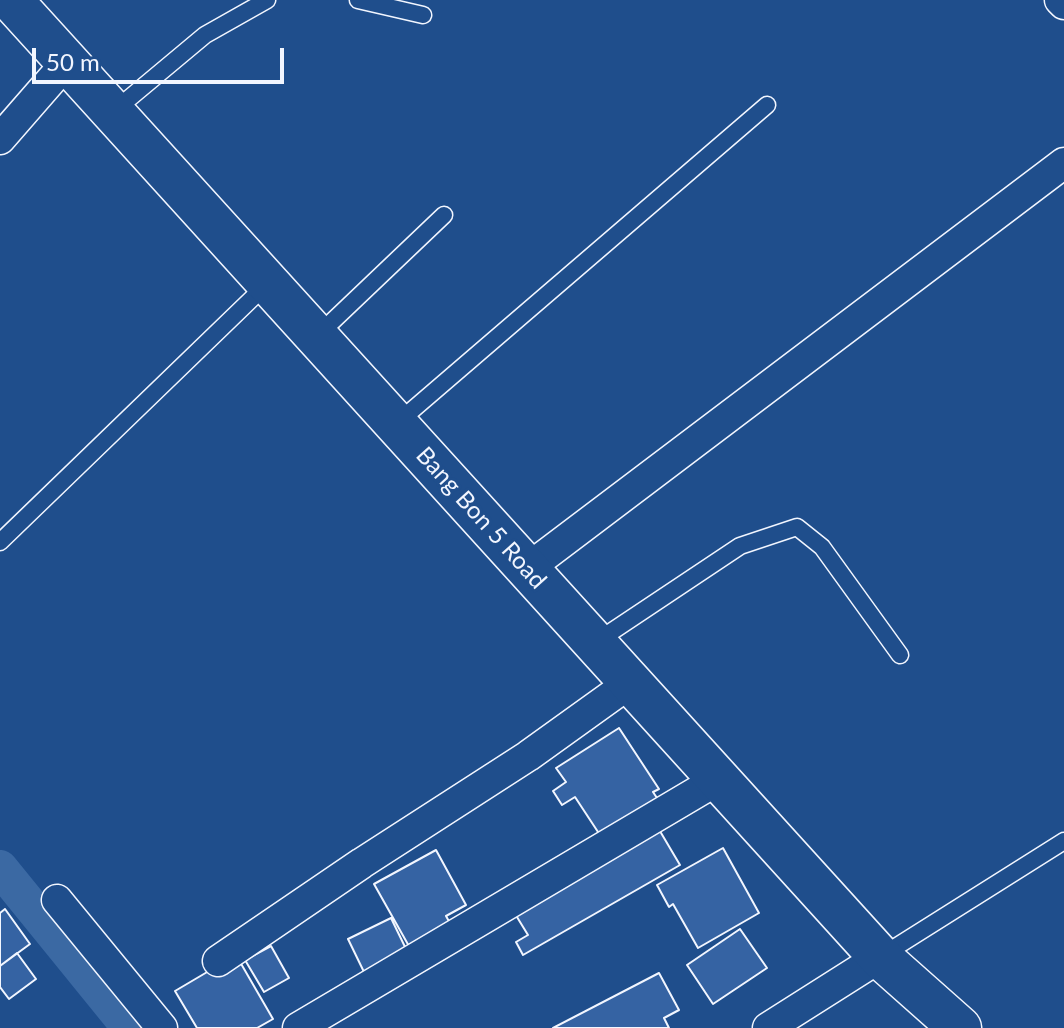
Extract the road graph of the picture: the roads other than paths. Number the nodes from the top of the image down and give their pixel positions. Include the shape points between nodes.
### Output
1 (12, 0) edge
2 (267, 0) edge
3 (358, 0) edge
4 (423, 15) dead end
5 (67, 62) junction
6 (767, 105) dead end
7 (113, 112) junction
8 (0, 139) edge
9 (1064, 163) edge
10 (444, 215) dead end
11 (268, 283) junction
12 (317, 336) junction
13 (396, 424) junction
14 (0, 542) edge
15 (527, 569) junction
16 (594, 642) junction
17 (900, 655) dead end
18 (631, 682) junction
19 (719, 779) junction
20 (1064, 841) edge
21 (57, 900) dead end
22 (880, 957) junction
23 (218, 961) dead end
24 (162, 1028) edge
25 (298, 1028) edge
26 (768, 1028) edge
27 (960, 1028) edge

1 - 5 main road, Bang Bon 5 Road
2 - 7 lane via 205,35
3 - 4 lane
5 - 7 main road, Bang Bon 5 Road
5 - 8 street
6 - 13 lane
7 - 11 main road, Bang Bon 5 Road
9 - 15 street
10 - 12 lane
11 - 12 main road, Bang Bon 5 Road
11 - 14 lane
12 - 13 main road, Bang Bon 5 Road
13 - 15 main road, Bang Bon 5 Road
15 - 16 main road, Bang Bon 5 Road
16 - 17 lane via 740,546 797,527 822,547
16 - 18 main road, Bang Bon 5 Road
18 - 19 main road, Bang Bon 5 Road
18 - 23 street
19 - 22 main road, Bang Bon 5 Road
19 - 25 street
20 - 22 lane
21 - 24 street
22 - 26 street
22 - 27 main road, Bang Bon 5 Road

